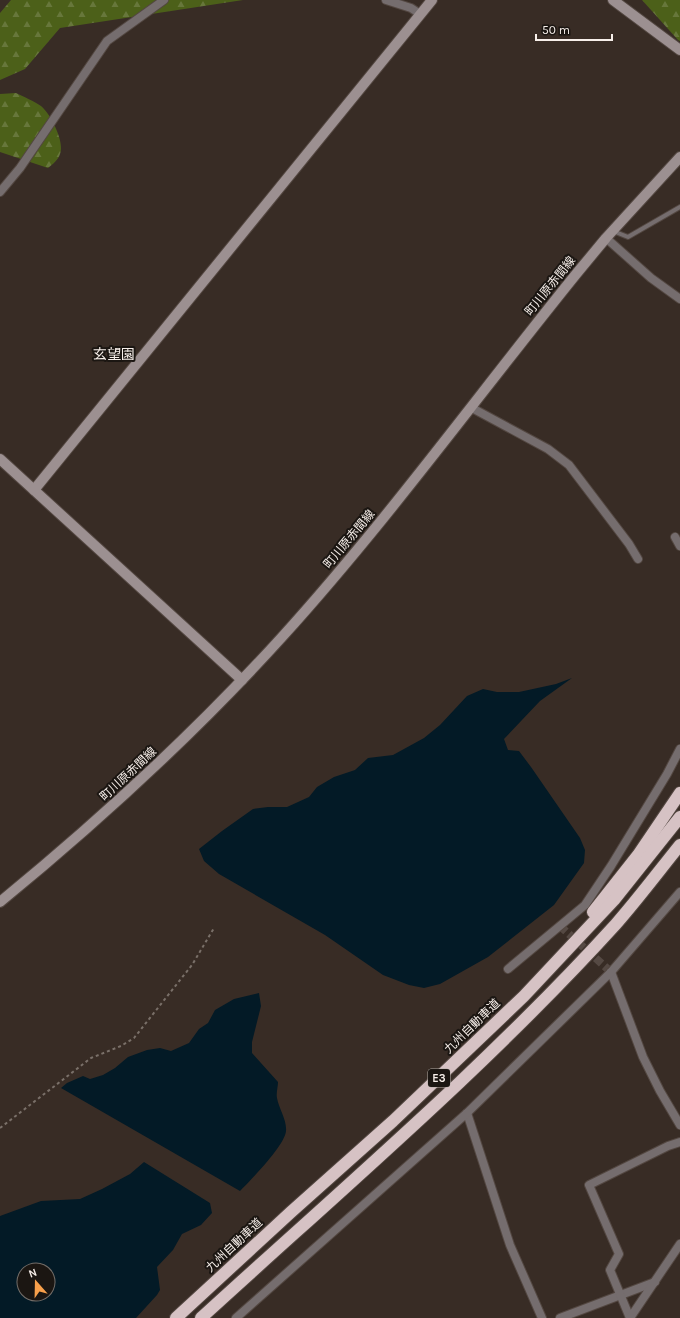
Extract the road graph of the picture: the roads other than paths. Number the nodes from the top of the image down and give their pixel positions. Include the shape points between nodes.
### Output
1 (164, 0) edge
2 (386, 0) edge
3 (432, 0) edge
4 (613, 0) edge
5 (420, 14) junction
6 (680, 50) edge
7 (680, 157) edge
8 (0, 192) edge
9 (680, 207) edge
10 (609, 235) junction
11 (680, 299) edge
12 (472, 408) junction
13 (0, 459) edge
14 (34, 490) junction
15 (676, 538) dead end
16 (680, 546) edge
17 (638, 558) dead end
18 (242, 680) junction
19 (680, 749) edge
20 (680, 793) edge
21 (680, 817) edge
22 (680, 845) edge
23 (680, 892) edge
24 (0, 902) edge
25 (554, 965) junction
26 (508, 969) dead end
27 (611, 972) junction
28 (467, 1113) junction
29 (680, 1125) edge
30 (680, 1142) edge
31 (680, 1244) edge
32 (655, 1282) junction
33 (621, 1295) junction
34 (176, 1318) edge
35 (201, 1318) edge
36 (236, 1318) edge
37 (542, 1318) edge
38 (560, 1318) edge
39 (630, 1318) edge

1 - 8 street via 107,41 20,168
2 - 5 street
3 - 5 street
4 - 6 street
5 - 14 street
7 - 10 street, 町川原赤間線
9 - 10 lane via 628,237
10 - 11 street via 651,278
10 - 12 street, 町川原赤間線 via 547,310
12 - 17 street via 548,449 569,465
12 - 18 street, 町川原赤間線 via 344,566
13 - 14 street
14 - 18 street
15 - 16 street
18 - 24 street, 町川原赤間線 via 159,763 63,850
19 - 26 street via 586,905
20 - 25 highway via 638,855
21 - 25 highway, 九州自動車道 / E3 via 614,900
22 - 35 highway, E3 via 617,923 491,1052 404,1135
23 - 27 street
25 - 34 highway, 九州自動車道 / E3 via 398,1115
27 - 28 street
27 - 29 street via 643,1056
28 - 36 street
28 - 37 street via 510,1245
30 - 33 street via 589,1185 619,1254 610,1270
31 - 32 street
32 - 33 street
32 - 39 street
33 - 38 street
33 - 39 street

